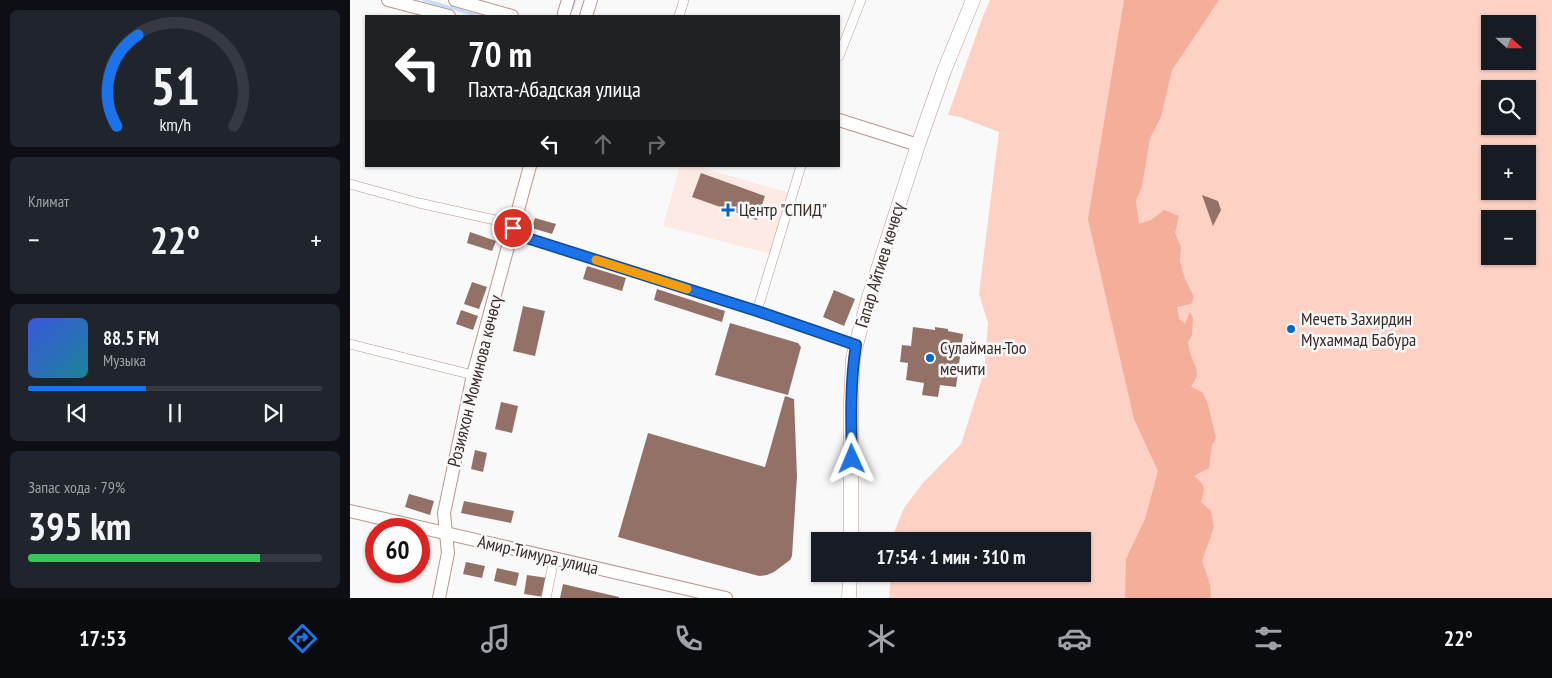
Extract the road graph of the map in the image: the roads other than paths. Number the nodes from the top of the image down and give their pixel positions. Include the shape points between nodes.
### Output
1 (388, 0) edge
2 (455, 0) edge
3 (568, 0) edge
4 (591, 0) edge
5 (684, 0) edge
6 (861, 0) edge
7 (973, 0) edge
8 (445, 15) edge
9 (508, 15) edge
10 (564, 15) edge
11 (586, 15) edge
12 (679, 15) edge
13 (840, 53) edge
14 (840, 120) edge
15 (918, 145) junction
16 (530, 167) edge
17 (801, 167) edge
18 (350, 184) edge
19 (513, 228) junction
20 (757, 311) junction
21 (350, 344) edge
22 (856, 345) junction
23 (473, 375) junction
24 (350, 511) edge
25 (851, 532) edge
26 (447, 534) junction
27 (554, 559) junction
28 (850, 582) edge
29 (439, 598) edge
30 (546, 598) edge
31 (726, 598) edge
32 (849, 598) edge

1 - 8 street
2 - 9 street
3 - 10 street
4 - 11 street
5 - 12 street
6 - 13 street
7 - 15 main road, Гапар Айтиев көчөсү
14 - 15 street
15 - 22 main road, Гапар Айтиев көчөсү
16 - 19 street, Розияхон Моминова көчөсү
17 - 20 street
18 - 19 street via 504,222
19 - 20 street via 527,238
19 - 23 street, Розияхон Моминова көчөсү
20 - 22 street
21 - 23 street
22 - 25 main road, Гапар Айтиев көчөсү via 851,401
23 - 26 street, Розияхон Моминова көчөсү via 444,512
24 - 26 street, Амир-Тимура улица
26 - 27 street, Амир-Тимура улица
26 - 29 street, Розияхон Моминова көчөсү via 448,553
27 - 30 street
27 - 31 street, Амир-Тимура улица
28 - 32 main road

